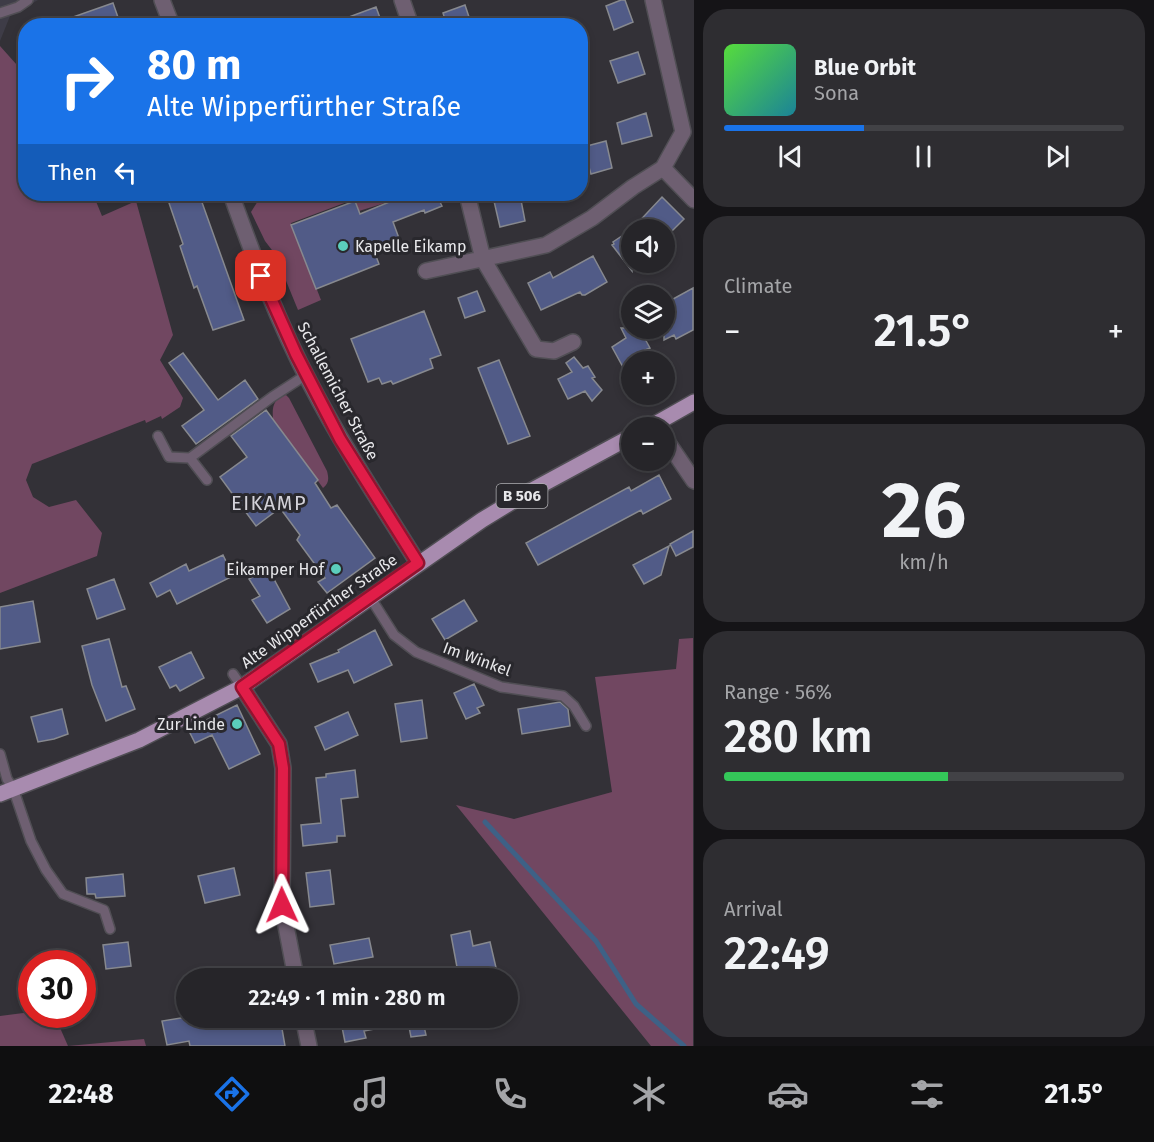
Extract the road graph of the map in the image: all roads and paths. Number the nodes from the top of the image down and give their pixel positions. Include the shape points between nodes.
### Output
1 (28, 0) edge
2 (162, 0) edge
3 (402, 0) edge
4 (653, 0) edge
5 (0, 14) edge
6 (169, 18) edge
7 (408, 18) edge
8 (663, 168) junction
9 (693, 200) edge
10 (234, 201) edge
11 (469, 201) edge
12 (483, 259) junction
13 (426, 271) dead end
14 (573, 342) dead end
15 (306, 375) junction
16 (693, 402) edge
17 (669, 417) edge
18 (158, 436) dead end
19 (621, 442) edge
20 (675, 454) edge
21 (190, 458) junction
22 (207, 480) dead end
23 (693, 481) edge
24 (418, 563) junction
25 (370, 597) junction
26 (237, 680) junction
27 (586, 726) dead end
28 (0, 754) edge
29 (7, 791) edge
30 (110, 929) dead end
31 (294, 968) edge
32 (305, 1028) edge
33 (309, 1046) edge

1 - 5 lane
2 - 6 street
3 - 7 street
4 - 8 street via 683,132
8 - 9 street
8 - 12 street via 546,245
10 - 15 street, Schallemicher Straße via 272,302
11 - 12 street
12 - 13 street
12 - 14 street via 536,349 554,351
15 - 21 lane
15 - 24 street, Schallemicher Straße via 340,439
16 - 17 main road
18 - 21 lane via 169,457
19 - 24 main road, Alte Wipperfürther Straße / B 506 via 523,495
20 - 23 street
21 - 22 lane
24 - 25 main road, Alte Wipperfürther Straße / B 506
25 - 26 main road, Alte Wipperfürther Straße / B 506
25 - 27 lane, Im Winkel via 394,635 416,652 501,687 563,696
26 - 29 main road, Alte Wipperfürther Straße / B 506 via 139,740
26 - 31 street via 279,744 283,768 282,905
28 - 29 lane
29 - 30 lane via 46,870 63,894 104,910
32 - 33 street

